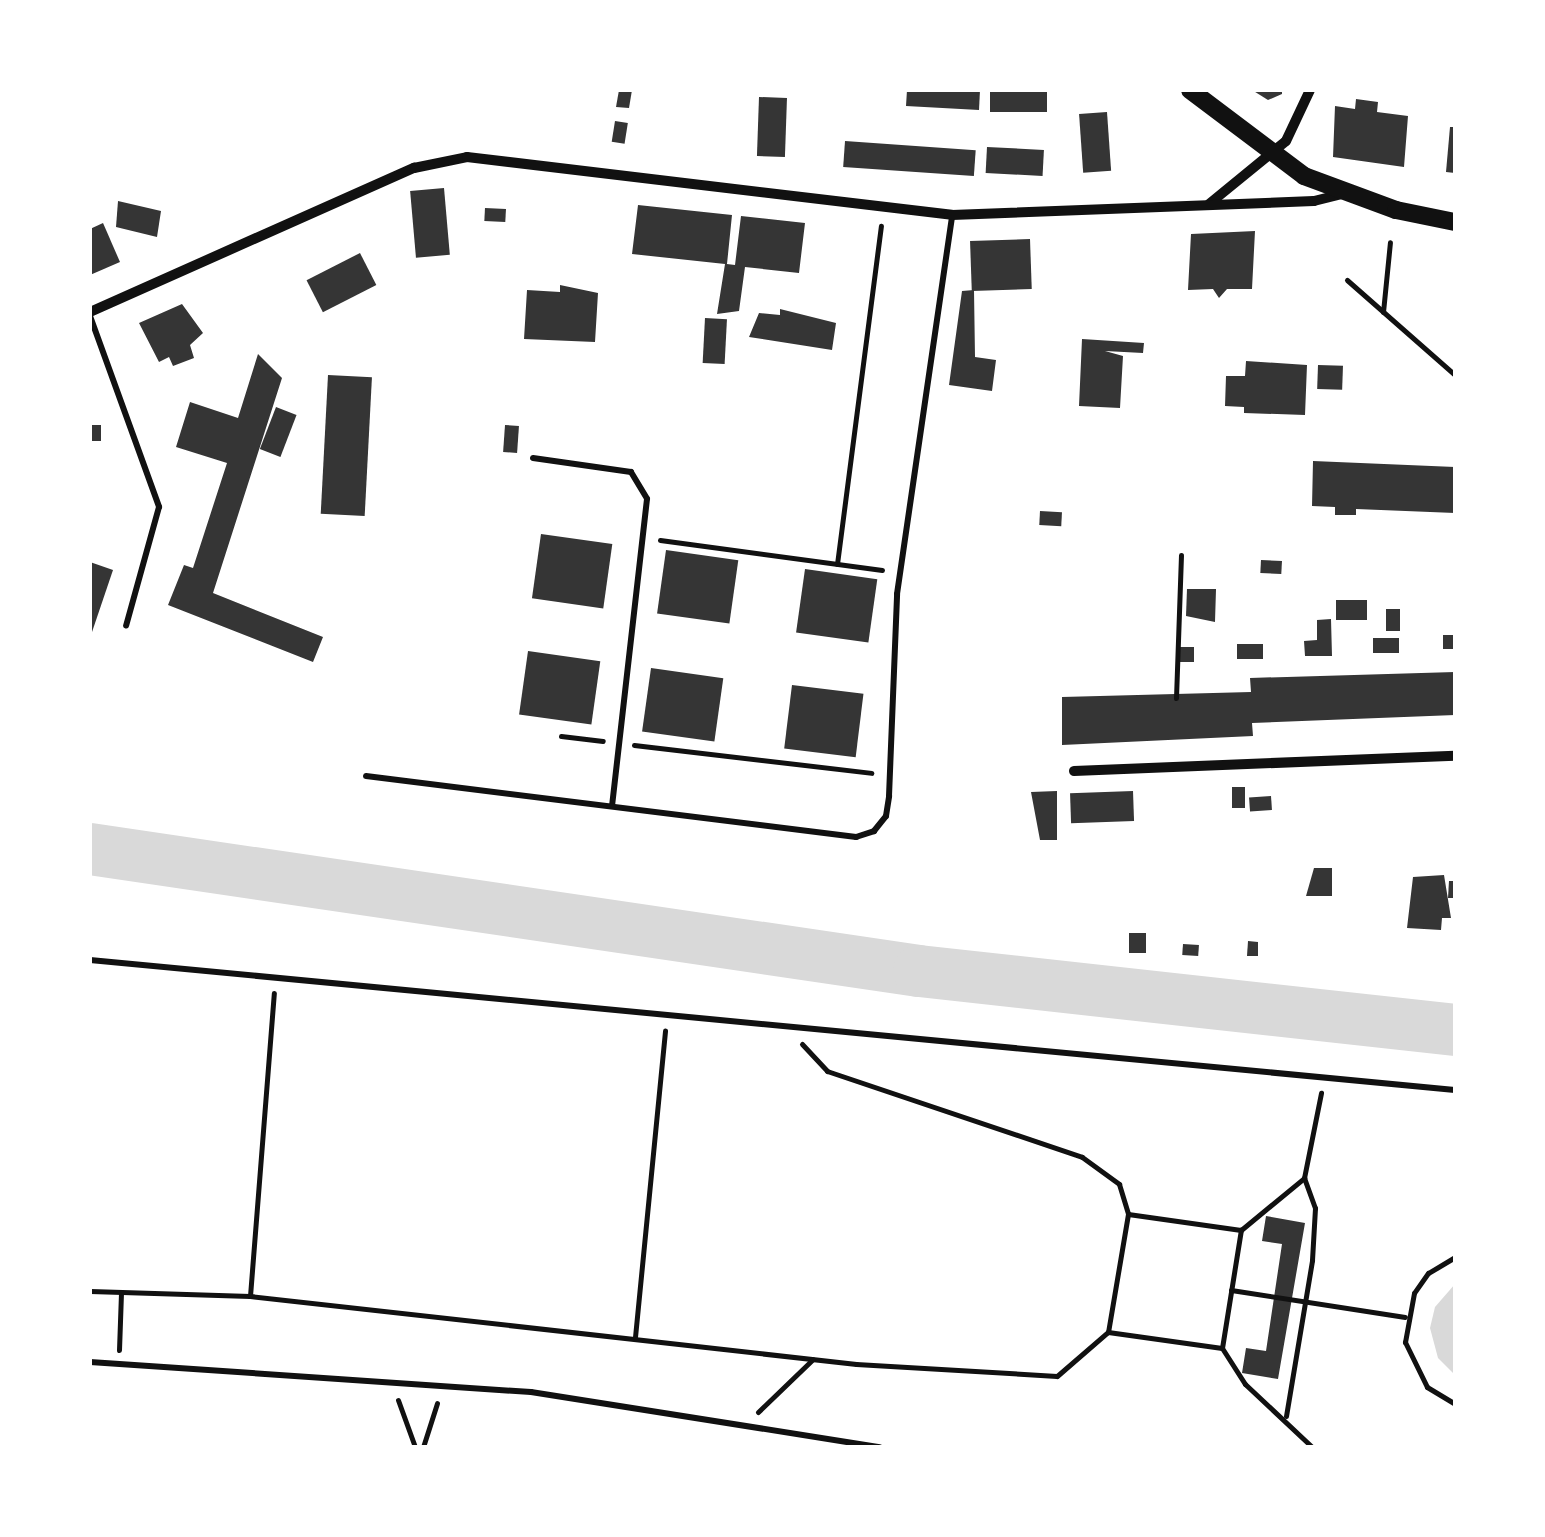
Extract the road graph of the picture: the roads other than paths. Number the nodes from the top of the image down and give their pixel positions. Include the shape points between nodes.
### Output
1 (1190, 90) edge
2 (1310, 90) edge
3 (1274, 154) junction
4 (1346, 193) junction
5 (1208, 205) junction
6 (952, 215) junction
7 (1455, 222) edge
8 (90, 314) edge
9 (533, 458) dead end
10 (126, 626) dead end
11 (1455, 756) edge
12 (1074, 771) dead end
13 (366, 776) dead end
14 (612, 806) junction
15 (90, 960) edge
16 (1455, 1090) edge
17 (90, 1362) edge
18 (880, 1447) edge

1 - 3 street
2 - 3 street via 1297,127
3 - 4 street via 1304,176
3 - 5 street
4 - 5 street
4 - 7 street
5 - 6 street
6 - 8 street via 467,157 414,168
6 - 14 lane via 900,572 886,816 874,831 856,836
8 - 10 lane via 159,507
9 - 14 lane via 631,472 647,499
11 - 12 street
13 - 14 lane
15 - 16 lane
17 - 18 lane via 531,1392

